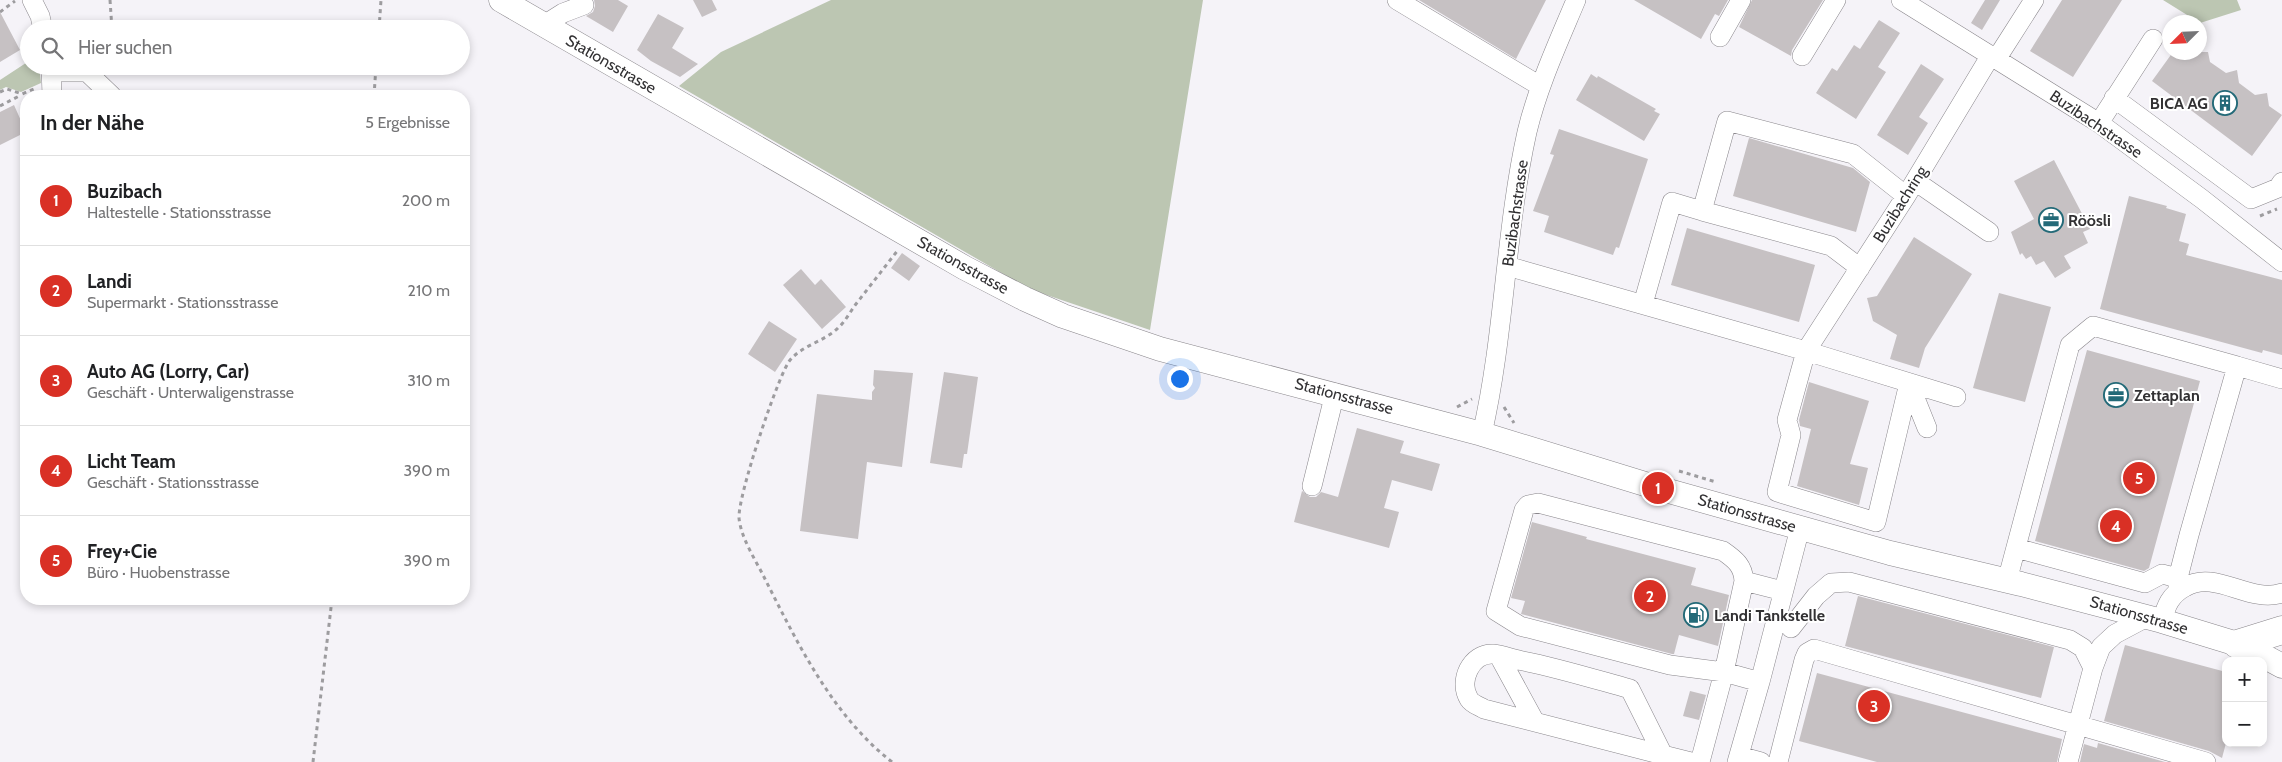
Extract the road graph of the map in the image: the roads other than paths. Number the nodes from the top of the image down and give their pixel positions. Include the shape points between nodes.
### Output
1 (32, 0) edge
2 (501, 0) edge
3 (1397, 0) edge
4 (1576, 0) edge
5 (1741, 0) edge
6 (1836, 0) edge
7 (1901, 0) edge
8 (2034, 0) edge
9 (584, 5) dead end
10 (41, 20) edge
11 (544, 25) junction
12 (1720, 37) dead end
13 (2153, 39) dead end
14 (1802, 56) dead end
15 (1994, 57) junction
16 (72, 75) edge
17 (90, 75) edge
18 (51, 79) edge
19 (1540, 86) junction
20 (106, 90) edge
21 (2114, 98) junction
22 (2099, 123) junction
23 (2282, 182) edge
24 (1911, 189) junction
25 (1702, 211) junction
26 (1989, 232) dead end
27 (2282, 262) edge
28 (1507, 266) junction
29 (1860, 268) junction
30 (1643, 304) junction
31 (1806, 351) junction
32 (2237, 366) junction
33 (2282, 379) edge
34 (1909, 383) junction
35 (1334, 393) junction
36 (1956, 397) dead end
37 (1927, 428) dead end
38 (1482, 434) junction
39 (1312, 486) dead end
40 (1800, 528) junction
41 (2016, 548) junction
42 (1744, 581) junction
43 (2007, 581) junction
44 (2178, 584) junction
45 (1783, 591) junction
46 (2282, 593) edge
47 (2155, 619) junction
48 (1783, 624) junction
49 (2282, 630) edge
50 (2242, 645) junction
51 (2282, 647) edge
52 (1810, 650) junction
53 (1499, 656) junction
54 (2282, 666) edge
55 (2092, 668) junction
56 (1724, 672) junction
57 (1760, 682) junction
58 (1535, 722) junction
59 (2079, 724) junction
60 (1663, 755) junction
61 (1738, 759) edge
62 (1692, 762) edge
63 (1700, 762) edge
64 (1762, 762) edge
65 (1778, 762) edge
66 (2068, 762) edge
67 (2206, 762) edge

1 - 10 street
2 - 11 main road, Stationsstrasse
3 - 19 street
4 - 19 street, Buzibachstrasse
5 - 12 street
6 - 14 street
7 - 15 street, Buzibachstrasse
8 - 15 street, Buzibachring
9 - 11 street
11 - 35 main road, Stationsstrasse via 908,236 1025,299 1090,326 1169,352
13 - 21 street
15 - 22 street, Buzibachstrasse
15 - 24 street, Buzibachring
16 - 18 street
17 - 20 street
19 - 28 street, Buzibachstrasse via 1519,171
21 - 22 street
21 - 23 street via 2251,199 2278,188
22 - 27 street, Buzibachstrasse
24 - 25 street via 1853,154 1727,121
24 - 26 street
24 - 29 street, Buzibachring
25 - 29 street via 1831,246
25 - 30 street via 1672,202
28 - 30 street
28 - 38 street, Buzibachstrasse via 1496,366
29 - 31 street, Buzibachring
30 - 31 street
31 - 34 street
31 - 34 street, Buzibachring via 1787,420 1791,435 1777,492 1876,522
32 - 33 street
32 - 41 street via 2093,326 2070,345
32 - 44 street
34 - 36 street
34 - 37 street
35 - 38 main road, Stationsstrasse
35 - 39 street
38 - 40 main road, Stationsstrasse
40 - 43 main road, Stationsstrasse
40 - 45 street
41 - 43 street
41 - 44 street via 2145,583 2162,574
42 - 45 street
42 - 56 street
42 - 56 street via 1737,561 1723,551 1532,503 1524,510 1496,611 1520,626 1670,665
43 - 47 main road, Stationsstrasse
44 - 46 street via 2203,581 2261,595
44 - 47 street
45 - 48 street
47 - 50 main road, Stationsstrasse
47 - 55 street via 2115,634 2101,647
48 - 52 street via 1801,636
48 - 55 street via 1831,583 1849,582 2070,640 2083,648
48 - 57 street
49 - 50 highway
50 - 51 main road, Stationsstrasse
50 - 54 main road, Stationsstrasse
52 - 59 street via 1819,649
52 - 65 street via 1804,660
53 - 58 street
53 - 58 street via 1492,654 1472,662 1465,680 1468,698 1484,709
53 - 60 street via 1630,689
55 - 59 street
56 - 57 street
56 - 63 street
57 - 61 street
58 - 60 street
59 - 66 street
59 - 67 street
60 - 62 street
61 - 64 street

